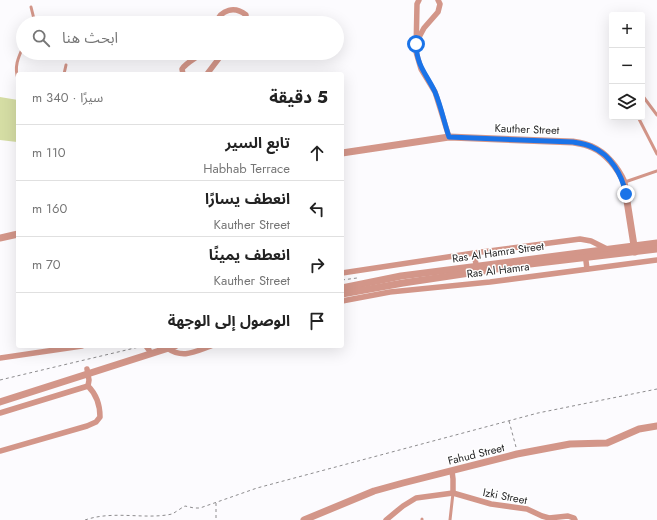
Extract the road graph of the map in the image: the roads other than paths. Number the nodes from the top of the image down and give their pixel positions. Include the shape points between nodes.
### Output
1 (420, 0) edge
2 (438, 0) edge
3 (31, 7) dead end
4 (33, 16) edge
5 (220, 16) edge
6 (246, 16) edge
7 (416, 44) junction
8 (18, 60) edge
9 (194, 60) edge
10 (218, 60) edge
11 (66, 65) dead end
12 (16, 72) edge
13 (64, 72) edge
14 (183, 72) edge
15 (209, 72) edge
16 (645, 100) edge
17 (657, 114) edge
18 (640, 120) edge
19 (449, 137) junction
20 (344, 153) edge
21 (657, 154) edge
22 (657, 169) edge
23 (624, 182) junction
24 (16, 234) edge
25 (0, 238) edge
26 (657, 243) edge
27 (634, 249) junction
28 (657, 249) edge
29 (607, 250) junction
30 (474, 253) junction
31 (585, 255) junction
32 (657, 260) edge
33 (530, 262) junction
34 (477, 269) junction
35 (587, 269) junction
36 (344, 273) edge
37 (532, 276) junction
38 (344, 288) edge
39 (344, 294) edge
40 (344, 301) edge
41 (68, 348) edge
42 (162, 348) edge
43 (170, 348) edge
44 (204, 348) edge
45 (149, 350) edge
46 (0, 358) edge
47 (88, 371) junction
48 (88, 386) junction
49 (0, 397) edge
50 (0, 402) edge
51 (0, 413) edge
52 (657, 426) edge
53 (0, 451) edge
54 (452, 471) junction
55 (453, 493) junction
56 (304, 520) edge
57 (386, 520) edge
58 (450, 520) edge
59 (575, 520) edge

1 - 7 street via 417,4
2 - 7 street via 438,12 424,28
3 - 4 lane
5 - 6 street via 230,9 240,10
7 - 19 street via 421,69 435,92
8 - 12 lane
9 - 14 street via 187,62
10 - 15 street
11 - 13 lane
16 - 17 lane
18 - 21 lane
19 - 20 street, Kauther Street
19 - 23 street, Kauther Street via 579,143 592,147 606,156
22 - 23 lane
23 - 27 street, Kauther Street
24 - 25 street
26 - 27 street, Ras Al Hamra Street
27 - 28 street, Ras Al Hamra Street
27 - 29 street, Ras Al Hamra Street
27 - 31 street, Ras Al Hamra Street
29 - 30 street, Ras Al Hamra via 591,241 580,240
29 - 31 street, Ras Al Hamra Street
30 - 34 street
30 - 36 street, Ras Al Hamra
31 - 33 street, Ras Al Hamra Street
31 - 35 street
32 - 35 street, Ras Al Hamra
33 - 34 street, Ras Al Hamra Street
33 - 37 street
34 - 38 street, Ras Al Hamra Street via 401,276
34 - 39 street, Ras Al Hamra Street
35 - 37 street, Ras Al Hamra
37 - 40 street, Ras Al Hamra via 390,292
41 - 46 street
42 - 45 street
43 - 44 street via 177,354
45 - 47 street
47 - 48 street
47 - 49 street
47 - 50 street
48 - 51 street
48 - 53 street via 94,393 100,409 100,417 96,422
52 - 54 street, Fahud Street via 639,429 607,444 570,444
54 - 55 street
54 - 56 street, Fahud Street via 374,491
55 - 57 street via 416,498
55 - 58 lane
55 - 59 street, Izki Street via 491,504 527,509 549,518 568,516

